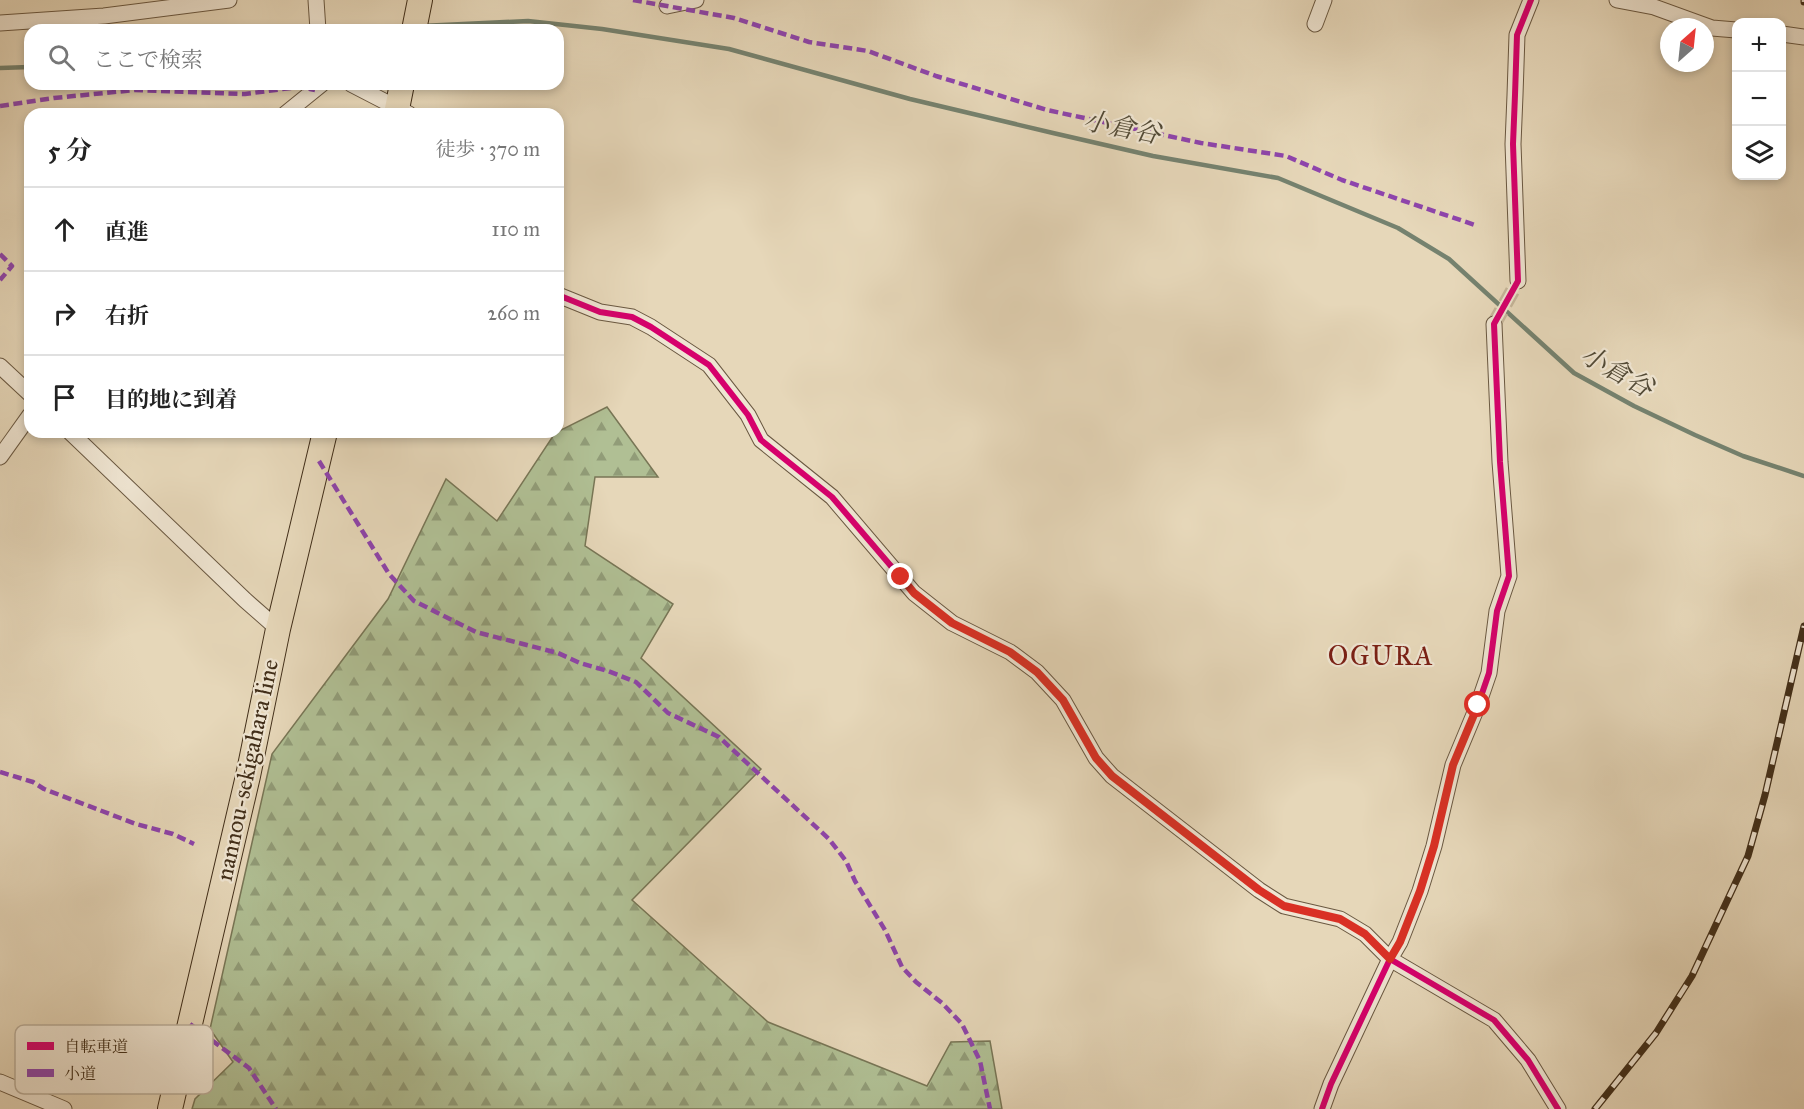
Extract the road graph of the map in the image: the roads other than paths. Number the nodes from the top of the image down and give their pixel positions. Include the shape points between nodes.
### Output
1 (229, 0) edge
2 (316, 0) edge
3 (420, 0) edge
4 (696, 0) edge
5 (1324, 0) edge
6 (1530, 0) edge
7 (1617, 0) edge
8 (667, 6) dead end
9 (0, 23) edge
10 (318, 24) edge
11 (415, 24) edge
12 (1315, 24) dead end
13 (1732, 30) edge
14 (1786, 35) edge
15 (1804, 37) edge
16 (315, 90) edge
17 (365, 90) edge
18 (401, 105) edge
19 (292, 108) edge
20 (1518, 281) tunnel mouth
21 (564, 298) edge
22 (1494, 324) tunnel mouth
23 (0, 366) edge
24 (24, 388) edge
25 (24, 424) edge
26 (76, 438) edge
27 (324, 438) edge
28 (0, 458) edge
29 (279, 629) junction
30 (1390, 959) junction
31 (190, 1025) edge
32 (0, 1082) edge
33 (15, 1088) edge
34 (28, 1094) edge
35 (174, 1094) edge
36 (64, 1109) edge
37 (170, 1109) edge
38 (1322, 1109) edge
39 (1558, 1109) edge

1 - 9 street via 104,16
2 - 10 street
3 - 11 main road
4 - 8 street
5 - 12 street
6 - 20 street via 1517,34 1513,144
7 - 13 street via 1654,7 1712,28
14 - 15 street
16 - 19 street
17 - 18 street
21 - 30 street via 600,312 632,317 709,364 748,415 761,440 832,497 914,593 952,623 1010,652 1037,672 1063,700 1096,758 1112,776 1259,890 1284,906 1340,919 1365,934
22 - 30 street via 1509,576 1497,611 1489,673 1453,765 1420,891
23 - 24 street
25 - 28 street
26 - 29 street
27 - 29 main road, nannou-sekigahara line
29 - 31 main road, nannou-sekigahara line
30 - 38 street
30 - 39 street via 1494,1020 1528,1060
32 - 33 street
34 - 36 street
35 - 37 main road, nannou-sekigahara line

